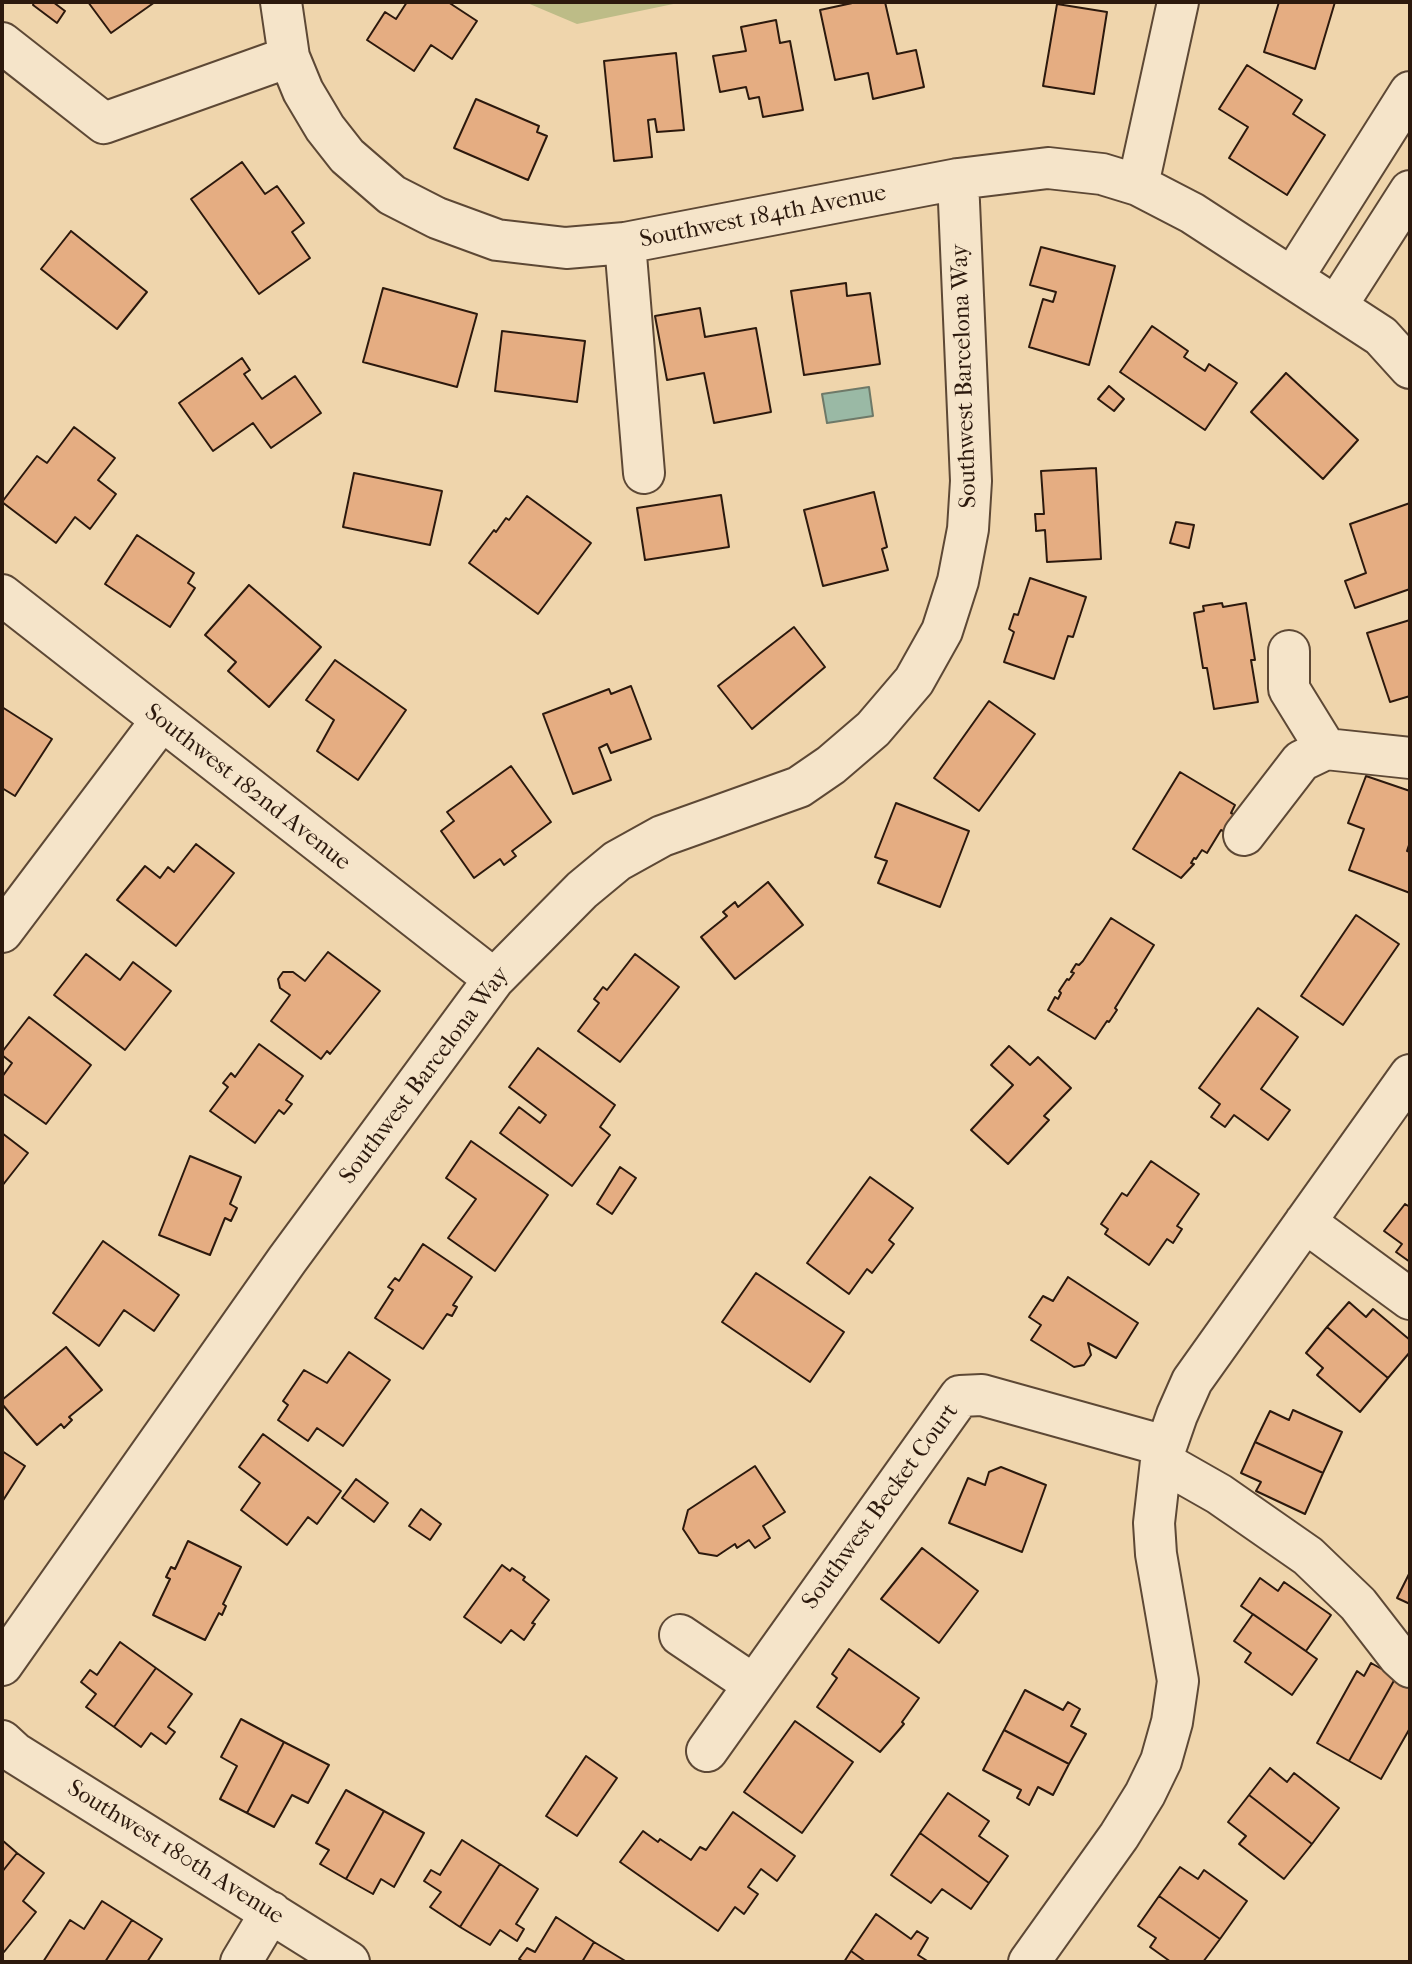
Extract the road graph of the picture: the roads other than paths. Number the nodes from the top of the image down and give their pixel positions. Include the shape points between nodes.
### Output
1 (281, 2) edge
2 (1178, 2) edge
3 (2, 43) edge
4 (289, 57) junction
5 (1410, 92) edge
6 (958, 179) junction
7 (1138, 185) junction
8 (1410, 191) edge
9 (625, 243) junction
10 (1293, 277) junction
11 (1337, 305) junction
12 (1410, 368) edge
13 (644, 473) dead end
14 (2, 595) edge
15 (1289, 651) dead end
16 (161, 721) junction
17 (1326, 749) junction
18 (1410, 758) edge
19 (1244, 835) dead end
20 (2, 932) edge
21 (494, 979) junction
22 (1410, 1075) edge
23 (1305, 1222) junction
24 (1410, 1299) edge
25 (1163, 1454) junction
26 (680, 1635) dead end
27 (2, 1665) edge
28 (1410, 1667) edge
29 (754, 1685) junction
30 (2, 1741) edge
31 (707, 1751) dead end
32 (271, 1912) junction
33 (241, 1962) edge
34 (349, 1962) edge
35 (1029, 1962) edge

1 - 4 street, Southwest 184th Avenue
2 - 7 street
3 - 4 street via 104,123
4 - 9 street, Southwest 184th Avenue via 325,128 347,156 392,195 497,240 566,248
5 - 10 street
6 - 7 street, Southwest 184th Avenue via 1048,168 1102,174
6 - 9 street, Southwest 184th Avenue
6 - 21 street, Southwest Barcelona Way via 971,481 968,529 942,631 914,681 873,729 799,787 662,836 617,861
7 - 10 street, Southwest 184th Avenue
8 - 11 street
9 - 13 street
10 - 11 street, Southwest 184th Avenue
11 - 12 street, Southwest 184th Avenue via 1381,336
14 - 16 street, Southwest 182nd Avenue
15 - 17 street via 1289,689
16 - 20 street
16 - 21 street, Southwest 182nd Avenue
17 - 18 street
17 - 19 street via 1301,761
21 - 27 street, Southwest Barcelona Way via 287,1260
22 - 23 street
23 - 24 street
23 - 25 street via 1192,1381
25 - 28 street via 1308,1556 1358,1604
25 - 29 street, Southwest Becket Court via 982,1395 960,1396
25 - 35 street via 1154,1523 1178,1681 1172,1722 1145,1794
26 - 29 street
29 - 31 street, Southwest Becket Court
30 - 32 street, Southwest 180th Avenue
32 - 33 street
32 - 34 street, Southwest 180th Avenue

